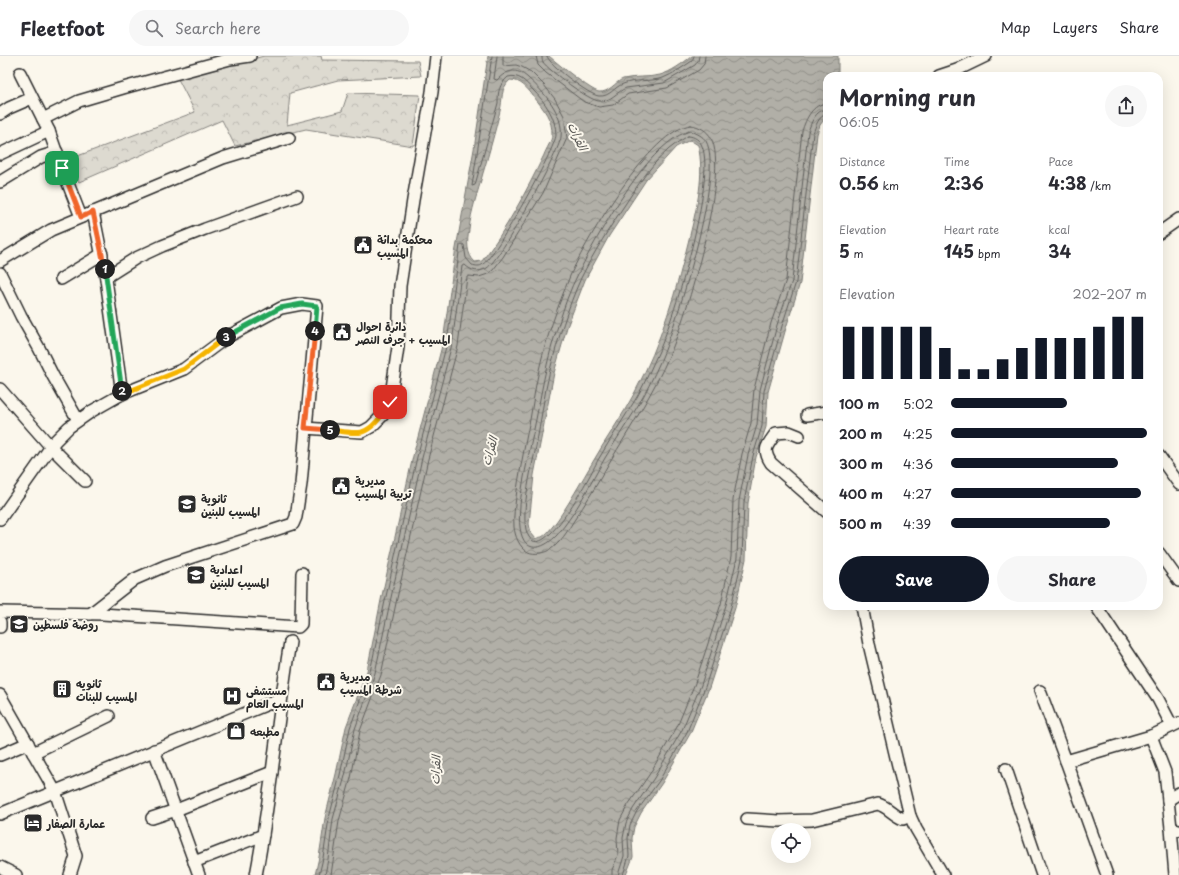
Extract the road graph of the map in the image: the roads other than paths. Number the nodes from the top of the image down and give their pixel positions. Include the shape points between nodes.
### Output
1 (250, 56) edge
2 (436, 56) edge
3 (986, 56) edge
4 (951, 72) edge
5 (20, 73) dead end
6 (32, 98) junction
7 (0, 114) edge
8 (43, 119) junction
9 (49, 130) junction
10 (289, 138) dead end
11 (57, 152) junction
12 (0, 154) edge
13 (0, 182) edge
14 (297, 196) dead end
15 (93, 212) junction
16 (81, 217) junction
17 (1179, 219) edge
18 (1163, 230) edge
19 (102, 254) junction
20 (0, 261) edge
21 (0, 273) edge
22 (106, 277) junction
23 (61, 279) dead end
24 (0, 389) edge
25 (122, 394) junction
26 (823, 413) edge
27 (808, 415) dead end
28 (78, 420) junction
29 (305, 428) junction
30 (799, 436) dead end
31 (51, 447) junction
32 (1163, 468) edge
33 (85, 480) dead end
34 (1179, 484) edge
35 (823, 508) edge
36 (0, 519) edge
37 (1163, 559) edge
38 (302, 573) dead end
39 (1179, 581) edge
40 (863, 610) edge
41 (1099, 610) edge
42 (0, 612) edge
43 (90, 614) junction
44 (0, 622) edge
45 (0, 627) edge
46 (290, 642) dead end
47 (1040, 691) dead end
48 (0, 695) edge
49 (280, 699) junction
50 (109, 716) dead end
51 (1176, 725) edge
52 (1151, 736) junction
53 (28, 743) junction
54 (154, 750) junction
55 (33, 753) junction
56 (0, 756) edge
57 (1066, 761) junction
58 (1006, 769) dead end
59 (272, 772) junction
60 (56, 791) junction
61 (1179, 793) edge
62 (1168, 800) junction
63 (176, 810) junction
64 (0, 814) edge
65 (910, 816) junction
66 (152, 818) dead end
67 (747, 818) dead end
68 (1175, 829) edge
69 (263, 835) junction
70 (194, 862) junction
71 (0, 867) edge
72 (1105, 874) edge
73 (16, 875) edge
74 (70, 875) edge
75 (198, 875) edge
76 (256, 875) edge
77 (942, 875) edge
78 (1042, 875) edge
79 (1175, 875) edge

1 - 8 street via 215,62 79,101
2 - 29 street via 400,286 398,347 390,402 383,415 362,432
3 - 4 street
5 - 6 street
6 - 7 street
6 - 8 street
8 - 9 street
9 - 11 street
9 - 12 street
10 - 15 street via 223,158
11 - 13 street via 42,157
11 - 16 street
14 - 22 street via 162,246 136,258
15 - 16 street
15 - 19 street
16 - 20 street via 51,230
17 - 18 street
19 - 22 street
19 - 23 street
21 - 28 street
22 - 25 street
24 - 31 street
25 - 28 street
25 - 29 street via 184,369 226,337 280,308 302,304 317,306
26 - 27 street
28 - 31 street
29 - 43 street via 299,497 293,524 165,566 135,579
30 - 35 street via 788,432 776,433 767,445 766,456
31 - 33 street
31 - 36 street
32 - 34 street
37 - 39 street
38 - 43 street via 301,624 298,627
40 - 65 street
41 - 51 street
42 - 43 street
44 - 45 street
46 - 49 street
47 - 57 street
48 - 53 street
49 - 54 street
49 - 59 street
50 - 55 street
51 - 52 street
52 - 57 street
52 - 62 street via 1165,772
53 - 55 street
53 - 56 street
54 - 60 street
54 - 63 street
55 - 60 street
57 - 72 street
58 - 78 street
59 - 63 street
59 - 69 street
60 - 64 street
60 - 74 street via 76,856
61 - 62 street
62 - 68 street
63 - 66 street
63 - 70 street
65 - 67 street via 903,819 878,804 812,820 779,821
65 - 77 street
68 - 79 street
69 - 70 street
69 - 76 street
70 - 75 street
71 - 73 street

